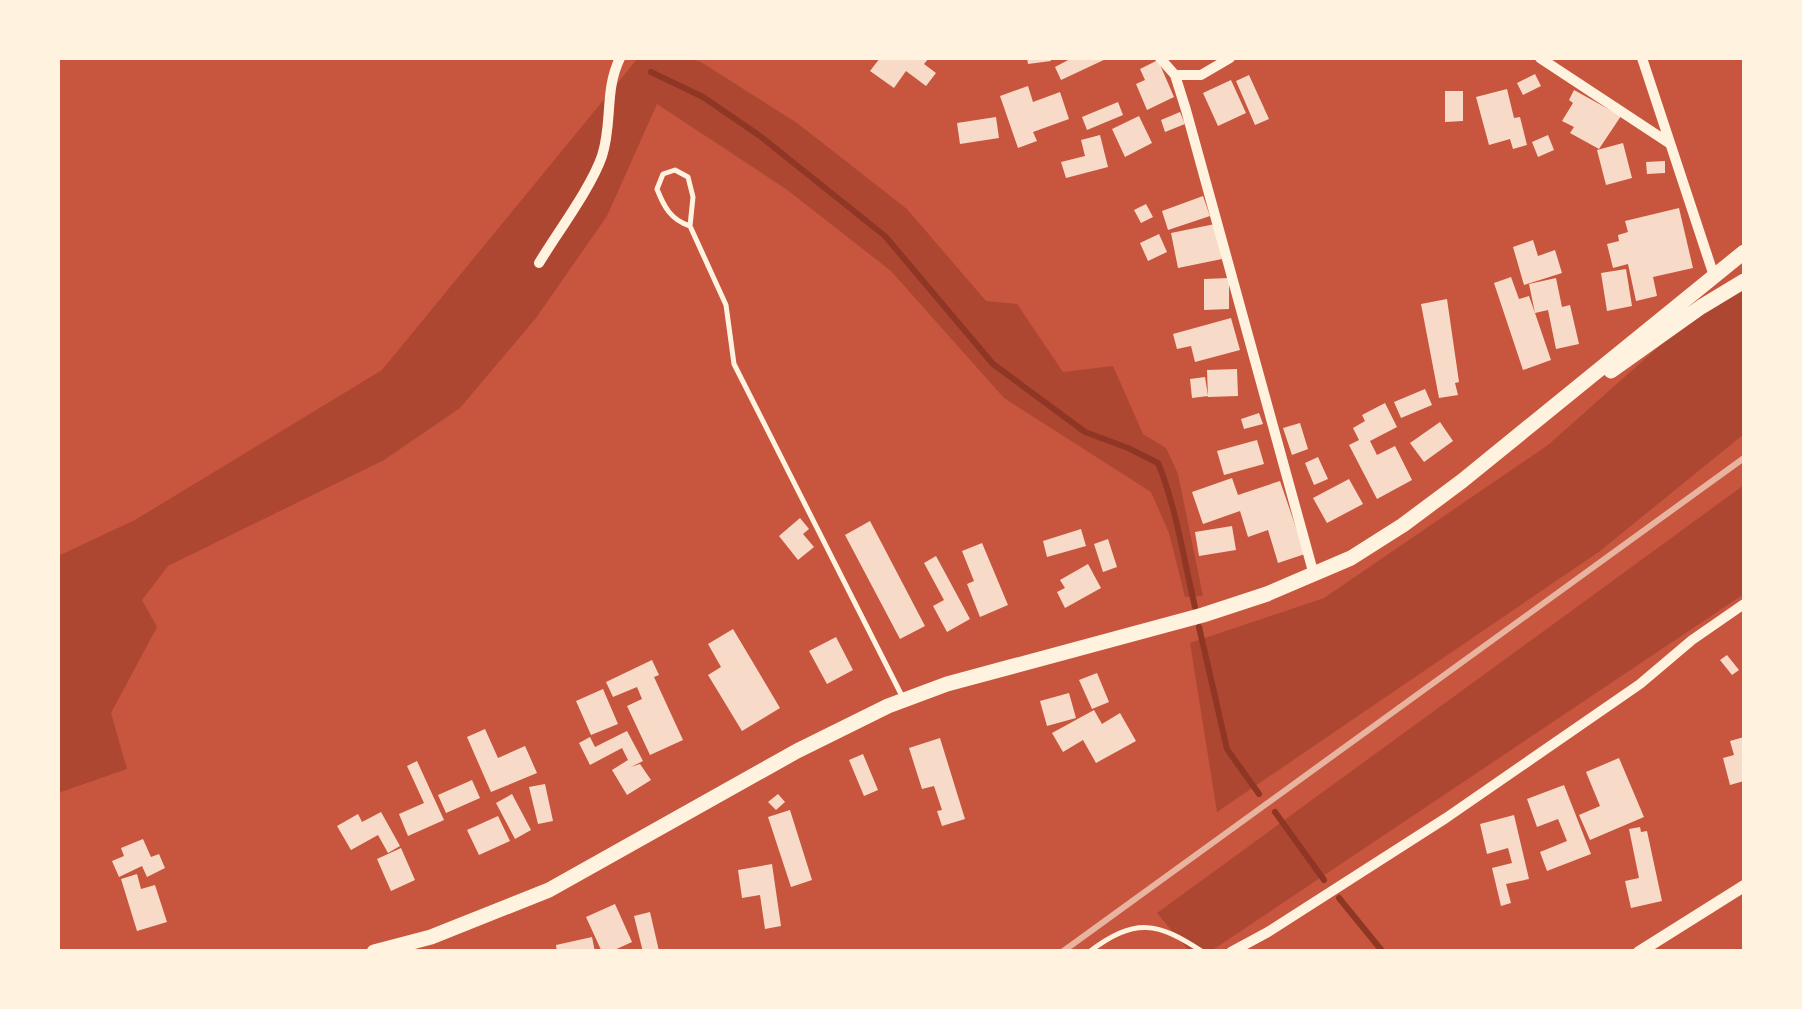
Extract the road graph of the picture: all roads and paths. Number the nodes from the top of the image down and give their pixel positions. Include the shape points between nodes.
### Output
1 (620, 58) edge
2 (1160, 58) edge
3 (1230, 58) edge
4 (1540, 58) edge
5 (1642, 58) edge
6 (1175, 76) junction
7 (1670, 143) junction
8 (690, 226) junction
9 (1744, 252) edge
10 (539, 263) dead end
11 (1714, 276) junction
12 (1744, 281) edge
13 (1552, 407) junction
14 (1314, 575) junction
15 (1744, 604) edge
16 (904, 700) junction
17 (1744, 886) edge
18 (374, 952) edge
19 (1089, 952) edge
20 (1203, 952) edge
21 (1230, 952) edge
22 (1640, 952) edge

1 - 10 street via 610,78 600,160
2 - 6 street
3 - 6 street via 1201,75
4 - 7 street
5 - 7 street
6 - 14 street
7 - 11 street
8 - 8 lane via 663,205 657,189 663,174 688,176
8 - 16 lane via 726,305 734,364
9 - 11 main road
11 - 13 main road
12 - 13 main road
13 - 14 main road via 1403,525
14 - 16 main road via 1203,615
15 - 21 street via 1446,818
16 - 18 main road via 549,890
17 - 22 street
19 - 20 lane via 1148,926 1165,928

